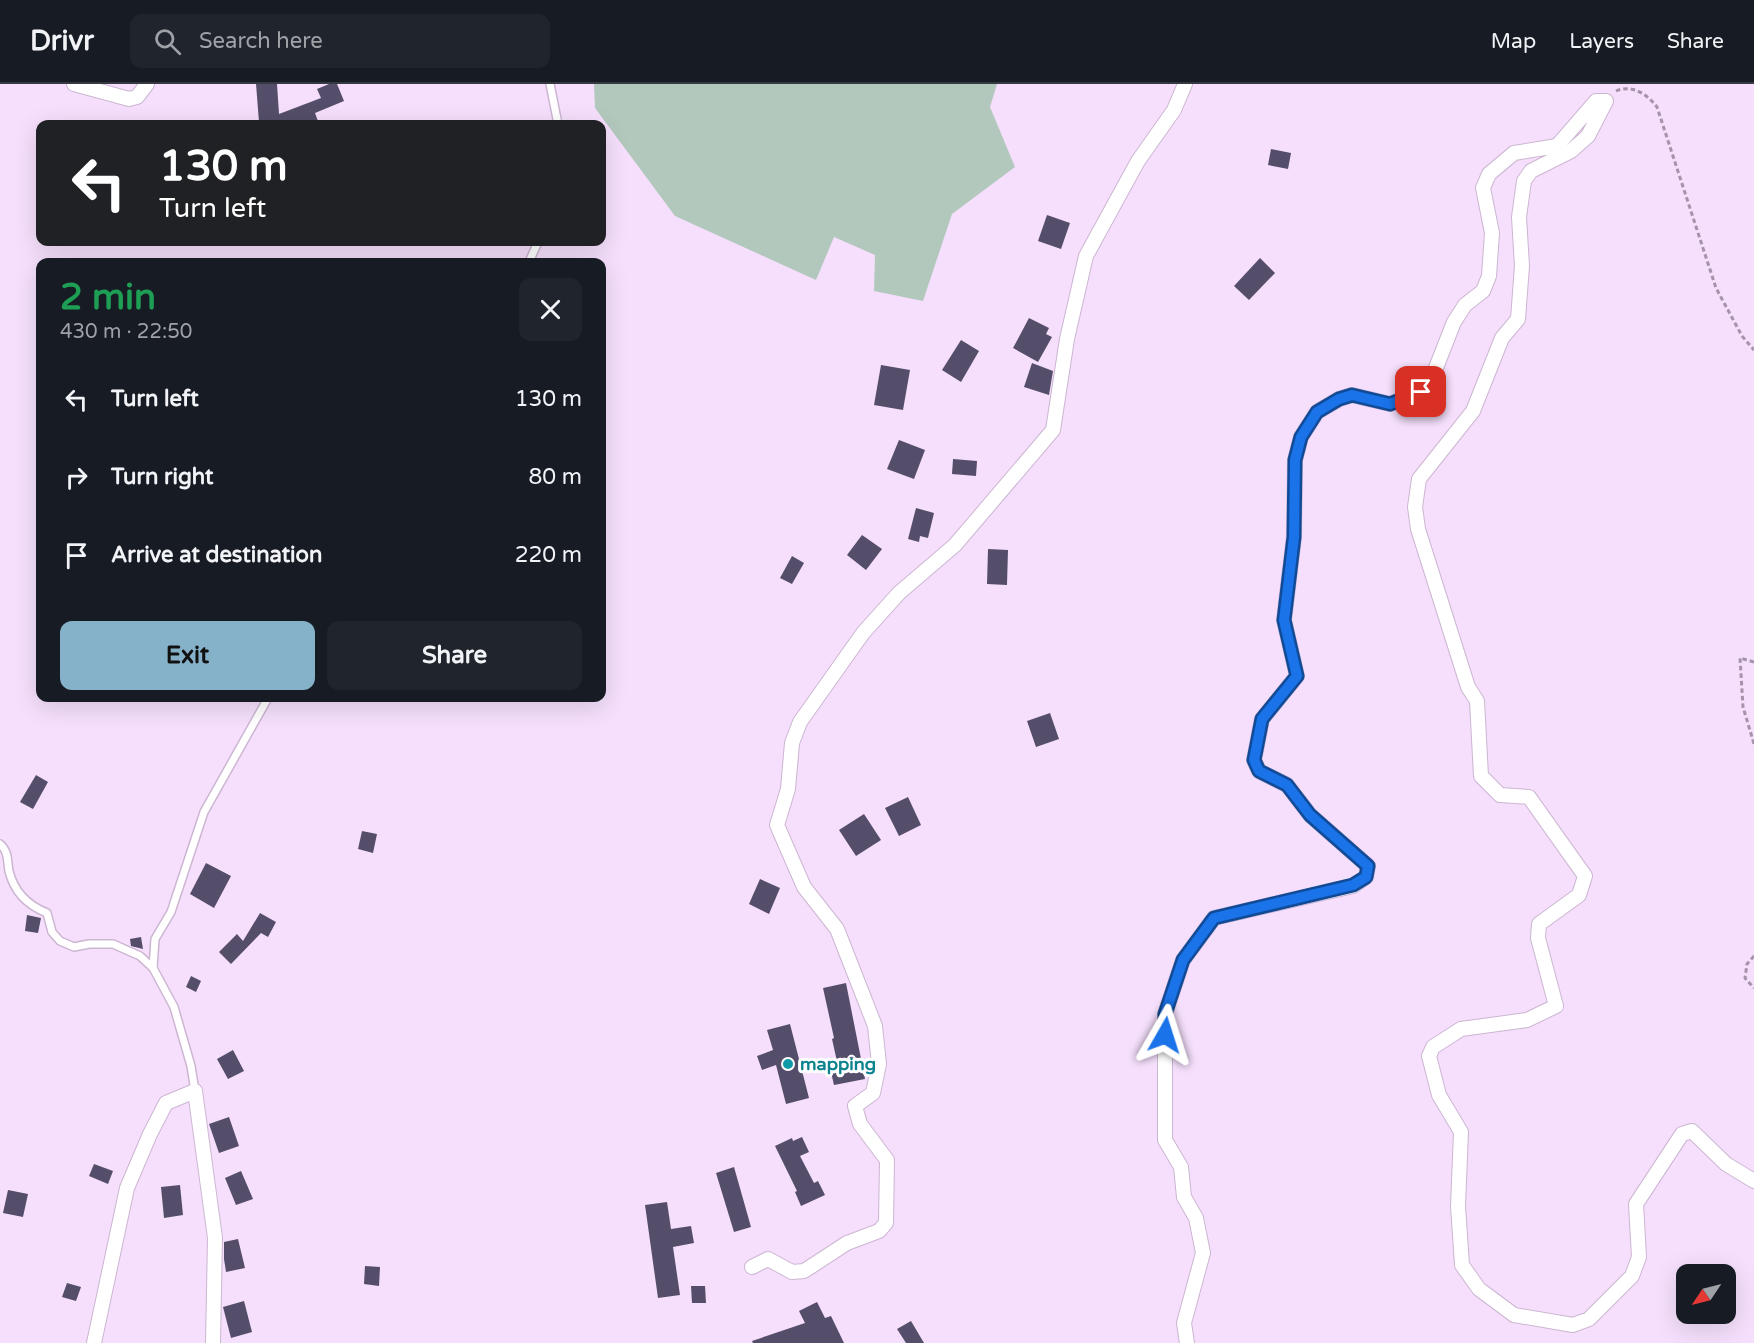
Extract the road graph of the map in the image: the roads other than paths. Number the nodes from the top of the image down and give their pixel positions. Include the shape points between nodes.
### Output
1 (74, 84) edge
2 (147, 84) edge
3 (550, 84) edge
4 (1185, 84) edge
5 (557, 120) edge
6 (266, 702) edge
7 (0, 844) edge
8 (153, 968) junction
9 (195, 1091) junction
10 (1754, 1181) edge
11 (752, 1267) dead end
12 (94, 1343) edge
13 (213, 1343) edge
14 (1187, 1343) edge

1 - 2 street via 129,99 137,97
3 - 5 lane
4 - 11 street via 1174,110 1137,161 1086,256 1067,339 1053,430 955,545 899,592 863,633 800,722 792,743 788,789 777,825 804,887 837,929 875,1026 879,1064 873,1093 855,1106 860,1124 887,1160 886,1223 879,1231 847,1243 804,1271 792,1272 768,1259
6 - 8 lane via 204,812 171,912 155,939
7 - 8 lane via 6,851 17,891 28,904 47,913 52,932 60,941 74,947 112,944 140,956
8 - 9 lane via 174,1007
9 - 12 street via 166,1103 126,1188
9 - 13 street via 215,1238
10 - 14 street via 1726,1164 1692,1131 1682,1134 1636,1204 1639,1257 1632,1276 1588,1319 1573,1324 1514,1316 1479,1289 1462,1265 1458,1206 1461,1132 1439,1095 1430,1056 1433,1047 1461,1029 1527,1020 1556,1006 1538,938 1539,924 1579,895 1586,876 1528,796 1500,795 1481,776 1477,701 1468,687 1415,507 1419,479 1473,411 1502,338 1518,319 1522,266 1519,217 1524,181 1531,171 1571,152 1588,136 1606,101 1596,101 1557,146 1514,153 1489,174 1484,188 1492,233 1489,276 1483,291 1465,305 1454,322 1432,378 1421,392 1390,404 1352,395 1339,399 1317,412 1301,437 1295,460 1294,537 1284,620 1297,676 1262,719 1254,760 1259,771 1287,785 1310,815 1368,866 1366,877 1353,885 1214,918 1183,960 1165,1014 1165,1140 1181,1167 1184,1197 1196,1218 1203,1253 1184,1323

